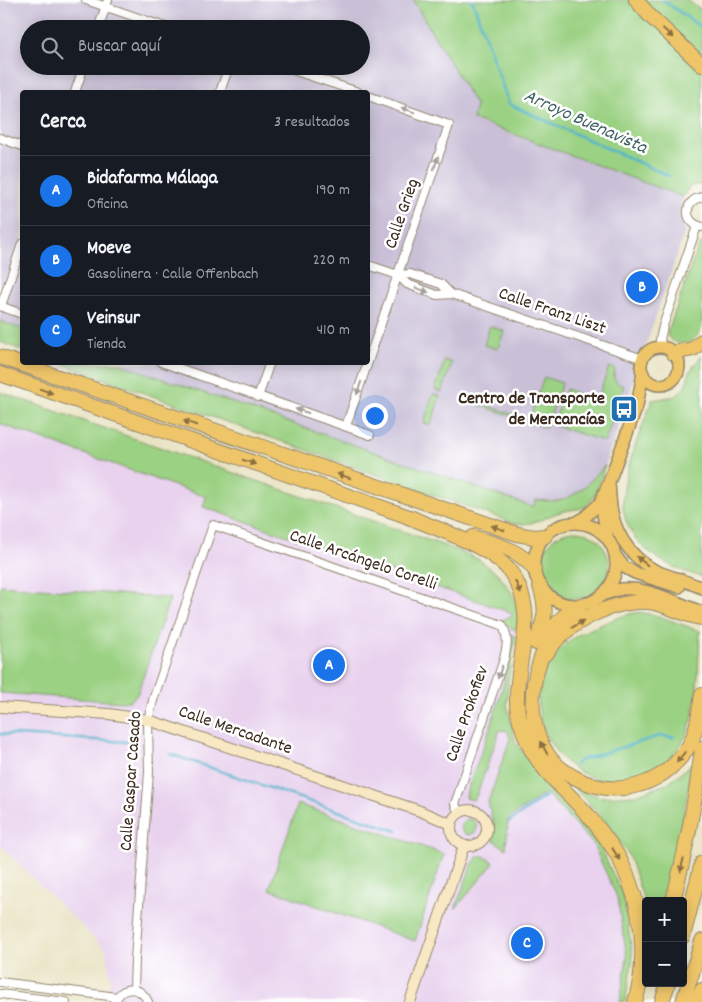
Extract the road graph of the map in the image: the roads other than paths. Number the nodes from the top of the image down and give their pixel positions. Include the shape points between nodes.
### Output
1 (86, 0) edge
2 (636, 0) edge
3 (107, 3) edge
4 (101, 20) edge
5 (148, 20) edge
6 (702, 65) edge
7 (81, 75) edge
8 (226, 75) edge
9 (308, 75) edge
10 (76, 90) edge
11 (221, 90) edge
12 (352, 90) edge
13 (370, 97) edge
14 (0, 138) edge
15 (20, 145) edge
16 (702, 197) edge
17 (699, 227) edge
18 (20, 250) edge
19 (370, 266) edge
20 (398, 276) junction
21 (0, 306) edge
22 (20, 313) edge
23 (702, 341) edge
24 (667, 350) junction
25 (0, 357) edge
26 (370, 357) edge
27 (643, 359) junction
28 (20, 364) edge
29 (23, 365) edge
30 (169, 365) edge
31 (269, 365) edge
32 (367, 365) edge
33 (643, 373) junction
34 (0, 374) edge
35 (660, 385) junction
36 (258, 397) junction
37 (637, 406) junction
38 (346, 426) junction
39 (370, 434) dead end
40 (609, 482) junction
41 (406, 516) junction
42 (575, 523) junction
43 (213, 525) joint
44 (545, 536) junction
45 (608, 540) junction
46 (615, 555) junction
47 (534, 569) junction
48 (540, 586) junction
49 (702, 588) edge
50 (702, 594) edge
51 (602, 595) junction
52 (581, 605) junction
53 (702, 612) edge
54 (702, 618) edge
55 (502, 625) joint
56 (535, 673) junction
57 (702, 695) edge
58 (0, 707) edge
59 (148, 720) junction
60 (522, 725) junction
61 (702, 748) edge
62 (459, 813) junction
63 (451, 824) junction
64 (464, 846) junction
65 (702, 863) edge
66 (675, 897) edge
67 (687, 921) edge
68 (702, 940) edge
69 (0, 982) edge
70 (648, 987) edge
71 (667, 987) edge
72 (134, 988) junction
73 (702, 990) edge
74 (0, 994) edge
75 (116, 1000) edge
76 (66, 1002) edge
77 (148, 1002) edge
78 (410, 1002) edge
79 (635, 1002) edge
80 (643, 1002) edge
81 (662, 1002) edge
82 (683, 1002) edge
83 (697, 1002) edge

1 - 3 street
2 -> 6 highway
3 - 4 street
3 - 5 street
7 - 10 street
8 - 11 street
9 - 12 street
20 -> 13 street, Calle Grieg via 449,125
14 - 15 street
16 - 17 street via 691,202 687,211 690,220
17 - 24 street via 663,326 660,340
18 - 21 street
19 - 20 street, Calle Franz Liszt
20 -> 26 street, Calle Grieg
20 - 27 street, Calle Franz Liszt via 410,274 441,284 450,294
21 - 22 street
23 - 24 highway via 693,349
24 - 27 main road via 656,348
24 - 35 main road via 679,364 672,381
28 -> 25 highway
27 - 33 main road
44 -> 29 highway via 517,534
30 - 36 street
31 - 36 street
32 -> 38 street, Calle Grieg
33 - 35 main road via 650,382
33 - 37 main road
34 -> 41 highway
35 - 37 main road via 646,393
38 -> 36 street
37 - 40 main road
38 - 39 street
40 - 42 main road via 600,503
40 - 45 main road via 603,515
49 -> 40 main road via 660,573 637,558 615,525
41 - 47 highway via 513,551
41 -> 60 highway via 490,553 509,570 520,588 526,624 517,703
42 - 44 main road via 559,526
42 - 45 main road via 594,528
43 - 55 street, Calle Arcángelo Corelli
43 - 59 street, Calle Gaspar Casado
44 - 47 main road via 536,551
45 - 46 main road
46 - 50 main road via 624,567 635,573
46 - 51 main road via 614,576
47 - 48 main road
48 - 52 main road via 557,602
48 - 60 highway via 546,609 523,692
51 - 52 main road
51 - 53 main road via 632,589
52 - 56 highway via 558,620 551,630
56 -> 54 highway via 560,636 577,623 615,606 633,602 654,603
55 -> 62 street, Calle Prokofiev via 508,644 455,804
57 -> 56 highway via 698,720 688,748 674,766 654,780 633,787 610,789 587,784 566,772 549,756 538,736 532,714
58 - 59 street, Calle Mercadante via 109,714
59 - 63 street, Calle Mercadante
59 - 72 street, Calle Gaspar Casado via 148,772
60 -> 79 highway via 528,743 544,769 588,815 621,862 641,927 642,956
61 -> 66 highway
62 - 63 street
62 - 64 street via 476,812 487,825 481,842
63 - 64 street via 452,835
64 - 78 street
65 - 67 highway
68 - 82 highway
69 - 75 street
70 - 80 highway
71 - 81 highway
72 - 75 street via 119,993
72 - 77 street via 143,993
73 - 83 highway
74 - 76 street

